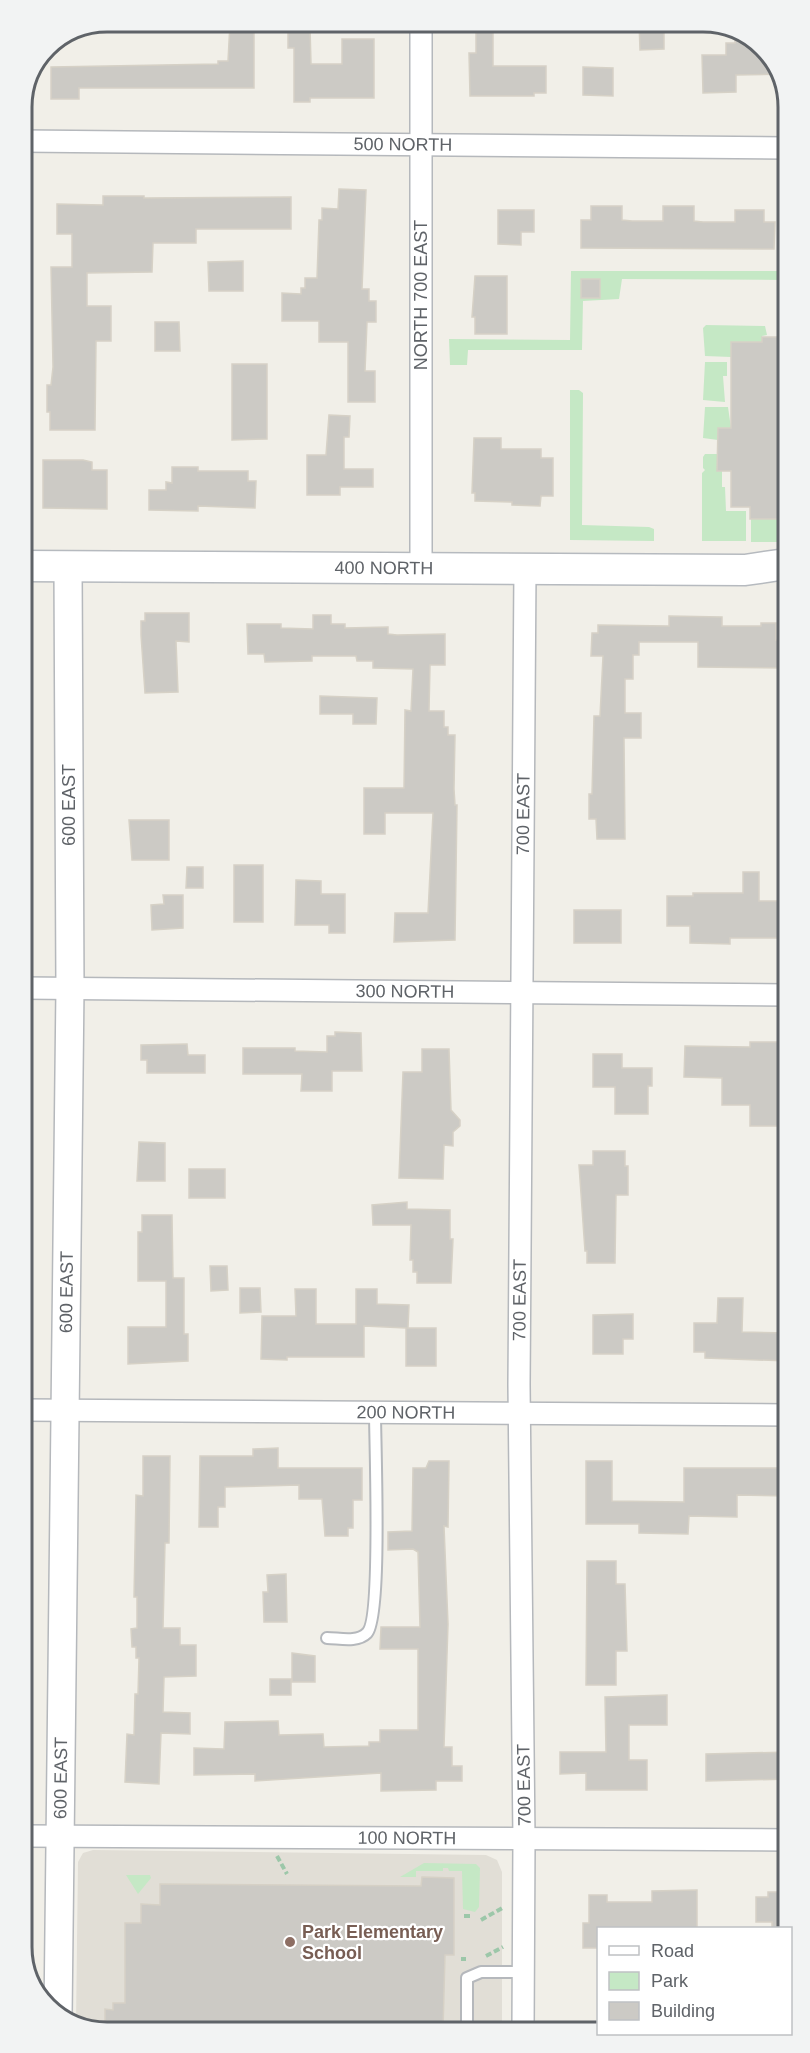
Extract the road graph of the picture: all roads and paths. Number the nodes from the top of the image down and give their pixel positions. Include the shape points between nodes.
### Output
1 (422, 32) edge
2 (32, 141) edge
3 (422, 145) junction
4 (778, 148) edge
5 (778, 565) edge
6 (32, 566) edge
7 (68, 567) junction
8 (421, 569) junction
9 (525, 570) junction
10 (745, 570) junction
11 (778, 580) edge
12 (32, 988) edge
13 (70, 988) junction
14 (520, 991) junction
15 (778, 995) edge
16 (32, 1410) edge
17 (64, 1411) junction
18 (375, 1413) junction
19 (519, 1414) junction
20 (778, 1415) edge
21 (327, 1638) dead end
22 (32, 1836) edge
23 (60, 1836) junction
24 (524, 1839) junction
25 (778, 1840) edge
26 (275, 1852) dead end
27 (287, 1874) dead end
28 (464, 1916) dead end
29 (471, 1916) dead end
30 (523, 1972) junction
31 (58, 2004) edge
32 (467, 2022) edge
33 (522, 2022) edge

1 - 3 street, NORTH 700 EAST
2 - 3 street, 500 NORTH
3 - 4 street, 500 NORTH
3 - 8 street, NORTH 700 EAST
5 - 10 main road
6 - 7 main road, 400 NORTH
7 - 8 main road, 400 NORTH
7 - 13 street, 600 EAST
8 - 9 main road, 400 NORTH
9 - 10 main road, 400 NORTH
9 - 14 street, 700 EAST
10 - 11 main road
12 - 13 street, 300 NORTH
13 - 14 street, 300 NORTH
13 - 17 street, 600 EAST
14 - 15 street, 300 NORTH
14 - 19 street, 700 EAST
16 - 17 street, 200 NORTH
17 - 18 street, 200 NORTH
17 - 23 street, 600 EAST
18 - 19 street, 200 NORTH
18 - 21 lane via 373,1618 368,1632 358,1639
19 - 20 street, 200 NORTH
19 - 24 street, 700 EAST
22 - 23 street, 100 NORTH
23 - 24 street, 100 NORTH
23 - 31 street, 600 EAST
24 - 25 street, 100 NORTH
24 - 30 street, 700 EAST
26 - 27 path
28 - 29 path
30 - 32 lane via 481,1972 467,1978
30 - 33 street, 700 EAST

